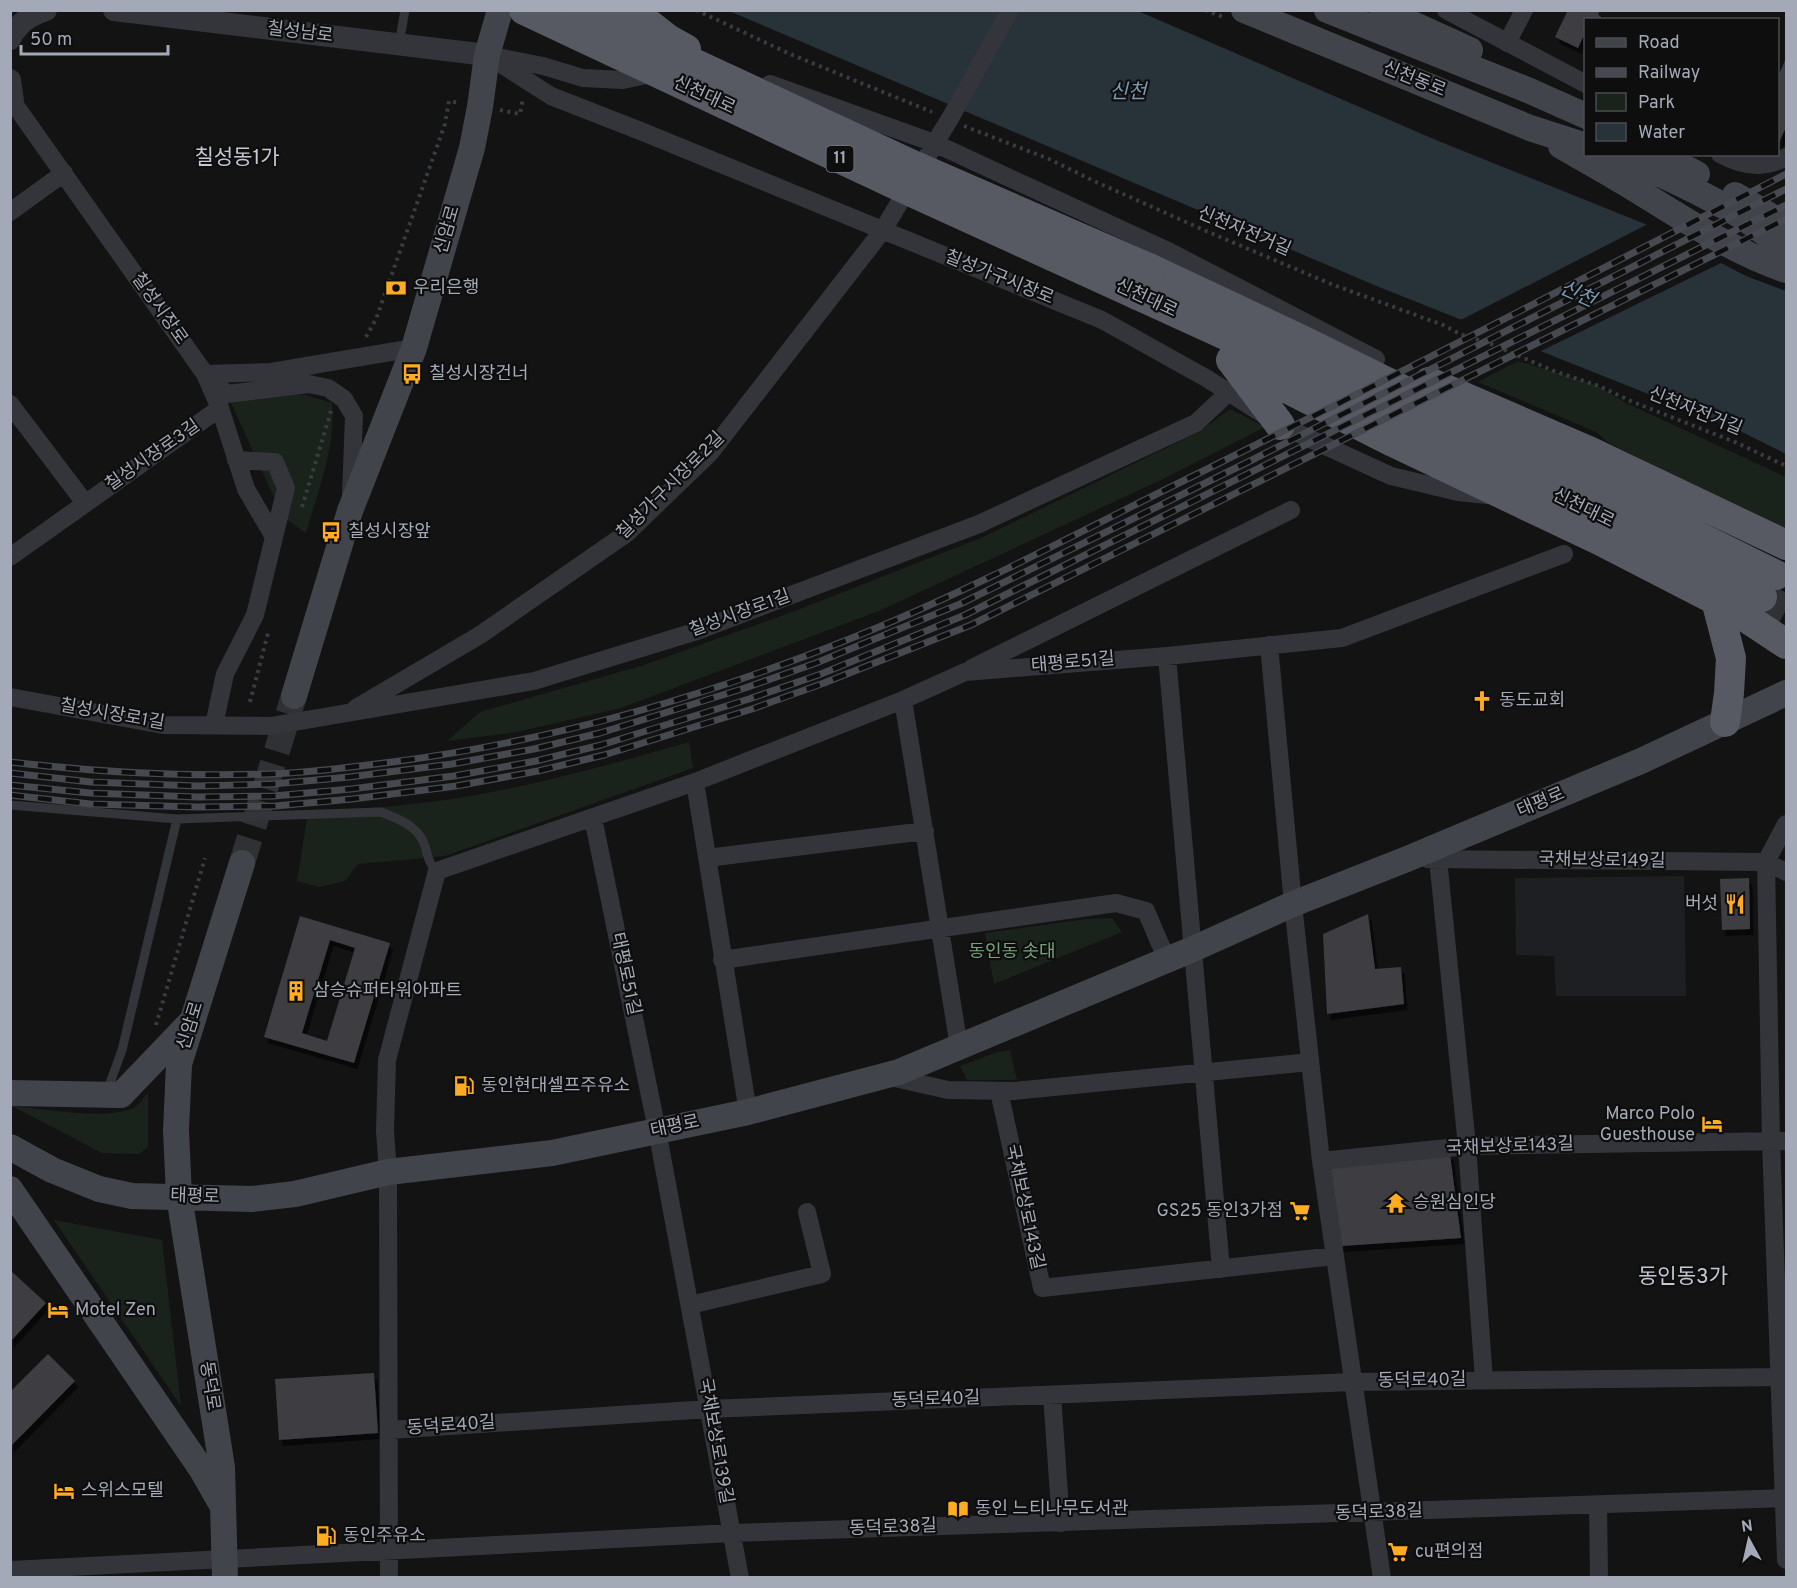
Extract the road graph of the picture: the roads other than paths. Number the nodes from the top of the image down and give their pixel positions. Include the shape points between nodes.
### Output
1 (46, 10) edge
2 (114, 10) edge
3 (405, 10) edge
4 (500, 10) edge
5 (524, 10) edge
6 (579, 10) edge
7 (631, 10) edge
8 (1010, 10) edge
9 (1244, 10) edge
10 (1328, 10) edge
11 (1382, 10) edge
12 (1446, 10) edge
13 (1524, 10) edge
14 (10, 39) edge
15 (1507, 43) junction
16 (399, 45) junction
17 (486, 55) junction
18 (724, 68) junction
19 (1584, 83) edge
20 (1530, 91) junction
21 (11, 93) edge
22 (1584, 115) edge
23 (1524, 125) junction
24 (934, 143) junction
25 (1584, 145) edge
26 (1616, 156) edge
27 (1663, 156) edge
28 (1724, 156) edge
29 (1786, 157) edge
30 (64, 173) junction
31 (10, 212) edge
32 (1786, 225) edge
33 (883, 230) junction
34 (1786, 247) edge
35 (1786, 270) edge
36 (1145, 282) junction
37 (1220, 301) junction
38 (1185, 317) junction
39 (414, 348) junction
40 (1231, 359) junction
41 (1376, 359) junction
42 (205, 374) junction
43 (1229, 392) junction
44 (10, 404) edge
45 (220, 408) junction
46 (1280, 425) junction
47 (236, 460) junction
48 (1508, 497) junction
49 (85, 503) junction
50 (1291, 510) dead end
51 (350, 512) junction
52 (274, 537) junction
53 (1784, 543) edge
54 (1564, 554) dead end
55 (10, 557) edge
56 (1749, 597) junction
57 (1786, 644) edge
58 (1269, 645) junction
59 (1167, 656) junction
60 (965, 672) junction
61 (1786, 693) edge
62 (294, 696) tunnel mouth
63 (10, 697) edge
64 (903, 700) junction
65 (346, 714) junction
66 (1725, 722) junction
67 (214, 725) junction
68 (695, 782) junction
69 (10, 805) edge
70 (593, 818) junction
71 (177, 819) junction
72 (1786, 824) edge
73 (925, 831) junction
74 (707, 858) junction
75 (1407, 859) junction
76 (1438, 859) junction
77 (1766, 862) junction
78 (242, 863) tunnel mouth
79 (437, 871) junction
80 (1786, 872) edge
81 (1293, 904) junction
82 (940, 927) junction
83 (1193, 949) junction
84 (722, 960) junction
85 (1167, 960) junction
86 (193, 1020) junction
87 (959, 1047) junction
88 (1310, 1062) junction
89 (1203, 1072) junction
90 (885, 1076) junction
91 (999, 1091) junction
92 (10, 1093) edge
93 (106, 1095) junction
94 (748, 1112) junction
95 (657, 1130) junction
96 (1779, 1141) edge
97 (1467, 1146) junction
98 (10, 1147) edge
99 (1321, 1161) junction
100 (388, 1172) junction
101 (10, 1189) edge
102 (180, 1196) junction
103 (807, 1212) dead end
104 (1335, 1256) junction
105 (1221, 1269) junction
106 (690, 1305) junction
107 (1783, 1377) edge
108 (1484, 1380) junction
109 (1353, 1382) junction
110 (1052, 1395) junction
111 (709, 1409) junction
112 (390, 1430) junction
113 (1785, 1498) edge
114 (1598, 1505) junction
115 (224, 1508) junction
116 (1372, 1513) junction
117 (1061, 1523) junction
118 (732, 1533) junction
119 (389, 1550) junction
120 (1786, 1560) edge
121 (225, 1568) edge
122 (10, 1570) edge
123 (389, 1578) edge
124 (740, 1578) edge
125 (1382, 1578) edge
126 (1599, 1578) edge

1 - 14 street via 28,17 15,28
2 - 16 street, 칠성남로
3 - 16 lane
4 - 17 main road, 신암로
5 - 36 highway, 신천대로 / 11, bridge via 905,189
6 - 36 highway, 신천대로 / 11, bridge via 904,161
7 - 18 highway via 668,39
8 - 24 street, 칠성가구시장로2길
9 - 23 main road, 신천동로
10 - 20 main road, 신천동로
11 - 20 main road via 1511,68
12 - 15 street
13 - 15 street
15 - 19 street
16 - 17 street, 칠성남로
17 - 18 street via 584,78 623,80 675,69
17 - 33 street, 칠성가구시장로 via 551,96
17 - 39 main road, 신암로 via 472,148
18 - 24 street
20 - 22 main road, 신천동로
20 - 23 main road
21 - 30 street, 칠성시장로
23 - 25 main road, 신천동로
23 - 35 main road via 1710,236
24 - 33 street, 칠성가구시장로2길
24 - 41 street via 1170,252
26 - 34 main road via 1695,192
27 - 32 main road
28 - 29 street via 1736,163 1758,166
30 - 31 street
30 - 42 street, 칠성시장로
33 - 43 street, 칠성가구시장로 via 1102,320
33 - 65 street, 칠성가구시장로2길 via 710,453 627,533 480,635
36 - 37 highway, 신천대로
36 - 38 highway, 신천대로
37 - 41 highway
37 - 56 highway, 신천대로 via 1304,341
38 - 40 highway
38 - 56 highway, 신천대로 via 1290,365
39 - 42 street via 271,372
39 - 51 main road, 신암로
40 - 46 highway
40 - 48 highway
41 - 53 highway via 1592,452
42 - 45 street, 칠성시장로
42 - 51 street, 신암로 via 227,394 309,384 328,388 344,399 354,416
43 - 46 street, 칠성가구시장로
43 - 65 street, 칠성시장로1길 via 1196,423 979,524 694,632 534,681
44 - 49 street
45 - 47 street, 칠성시장로
45 - 49 street, 칠성시장로3길
46 - 48 street, 칠성가구시장로 via 1391,476 1458,492
47 - 52 street, 칠성시장로 via 246,489
47 - 52 street via 275,462 286,488
48 - 56 highway via 1599,540
49 - 55 street, 칠성시장로3길
50 - 60 street
51 - 62 main road, 신암로
52 - 67 street via 255,615 225,674
53 - 56 highway via 1786,582 1766,608
54 - 58 street, 태평로51길 via 1342,638
56 - 57 highway
56 - 66 highway via 1731,658
58 - 59 street, 태평로51길
58 - 81 street
59 - 60 street, 태평로51길
59 - 83 street
60 - 64 street, 태평로51길
61 - 66 main road, 태평로
63 - 67 street, 칠성시장로1길 via 163,725
64 - 68 street, 태평로51길
64 - 73 street
65 - 67 street, 칠성시장로1길 via 271,726
66 - 75 main road, 태평로
68 - 70 street, 태평로51길
68 - 74 street
69 - 71 lane
70 - 79 street, 태평로51길
70 - 95 street, 태평로51길
71 - 79 lane via 381,812 410,824
71 - 93 lane via 122,1050
72 - 77 street
73 - 74 street
73 - 82 street
74 - 84 street
75 - 76 street, 국채보상로149길
75 - 81 main road, 태평로
76 - 77 street, 국채보상로149길
76 - 97 street
77 - 80 street, 국채보상로149길
77 - 96 street
78 - 86 main road, 신암로
79 - 100 street via 387,1060
81 - 83 main road, 태평로
81 - 88 street
82 - 84 street
82 - 85 street via 1116,903 1146,911
82 - 87 street
83 - 85 main road, 태평로
83 - 89 street
84 - 94 street
85 - 87 main road, 태평로
86 - 93 main road via 121,1095
86 - 102 main road, 신암로 via 179,1064 176,1130
87 - 90 main road, 태평로
88 - 89 street
88 - 99 street
89 - 91 street
89 - 105 street
90 - 91 street via 948,1090
90 - 94 main road, 태평로
91 - 105 street, 국채보상로143길 via 1042,1288
92 - 93 main road
94 - 95 main road, 태평로
95 - 100 main road, 태평로 via 552,1152
95 - 106 street, 국채보상로139길
96 - 97 street, 국채보상로143길
96 - 107 street
97 - 99 street, 국채보상로143길
97 - 108 street, 동덕로40길
98 - 102 main road, 태평로 via 99,1189 132,1196
99 - 104 street
100 - 102 main road, 태평로 via 295,1194 252,1199
100 - 112 street
101 - 115 main road
102 - 115 main road, 동덕로 via 222,1467
103 - 106 street via 822,1274
104 - 105 street, 국채보상로143길
104 - 109 street
106 - 111 street, 국채보상로139길
107 - 108 street, 동덕로40길
107 - 113 street
108 - 109 street, 동덕로40길
109 - 110 street, 동덕로40길
109 - 116 street
110 - 111 street, 동덕로40길
110 - 117 street
111 - 112 street, 동덕로40길
111 - 118 street, 국채보상로139길
112 - 119 street
113 - 114 street, 동덕로38길
113 - 120 street
114 - 116 street, 동덕로38길
114 - 126 street
115 - 121 main road, 동덕로
116 - 117 street, 동덕로38길
116 - 125 street
117 - 118 street, 동덕로38길
118 - 119 street, 동덕로38길
118 - 124 street, 국채보상로139길
119 - 121 street, 동덕로38길
119 - 123 street
121 - 122 street, 동덕로38길

